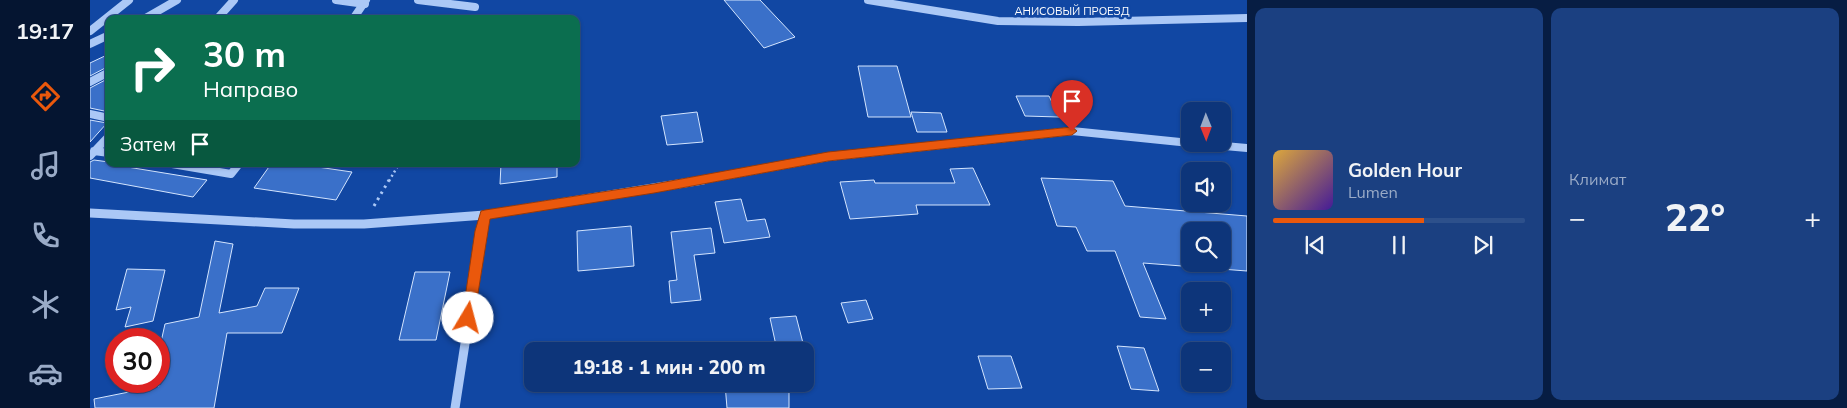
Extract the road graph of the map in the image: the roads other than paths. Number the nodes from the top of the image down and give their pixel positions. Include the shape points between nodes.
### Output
1 (129, 0) edge
2 (177, 0) edge
3 (234, 0) edge
4 (336, 0) edge
5 (418, 0) edge
6 (868, 0) edge
7 (366, 2) edge
8 (475, 6) dead end
9 (111, 15) edge
10 (151, 15) edge
11 (221, 15) edge
12 (356, 15) edge
13 (1247, 18) edge
14 (105, 20) edge
15 (90, 32) edge
16 (105, 38) edge
17 (90, 44) edge
18 (105, 74) edge
19 (90, 82) edge
20 (90, 114) edge
21 (105, 117) edge
22 (105, 140) edge
23 (1181, 141) edge
24 (1231, 147) edge
25 (1247, 148) edge
26 (92, 153) edge
27 (105, 153) edge
28 (190, 167) edge
29 (236, 167) edge
30 (90, 213) edge
31 (485, 215) junction
32 (455, 408) edge

1 - 9 street
2 - 10 street
3 - 11 street
4 - 7 street
5 - 8 lane
6 - 13 street, АНИСОВЫЙ ПРОЕЗД via 998,21
7 - 12 street
14 - 15 street
16 - 17 street
18 - 19 lane
20 - 21 street
22 - 26 street
23 - 31 street via 1072,131 1043,134 828,157 654,189
24 - 25 street
26 - 27 lane
28 - 29 street via 231,174
30 - 31 street via 294,224 364,224
31 - 32 street

